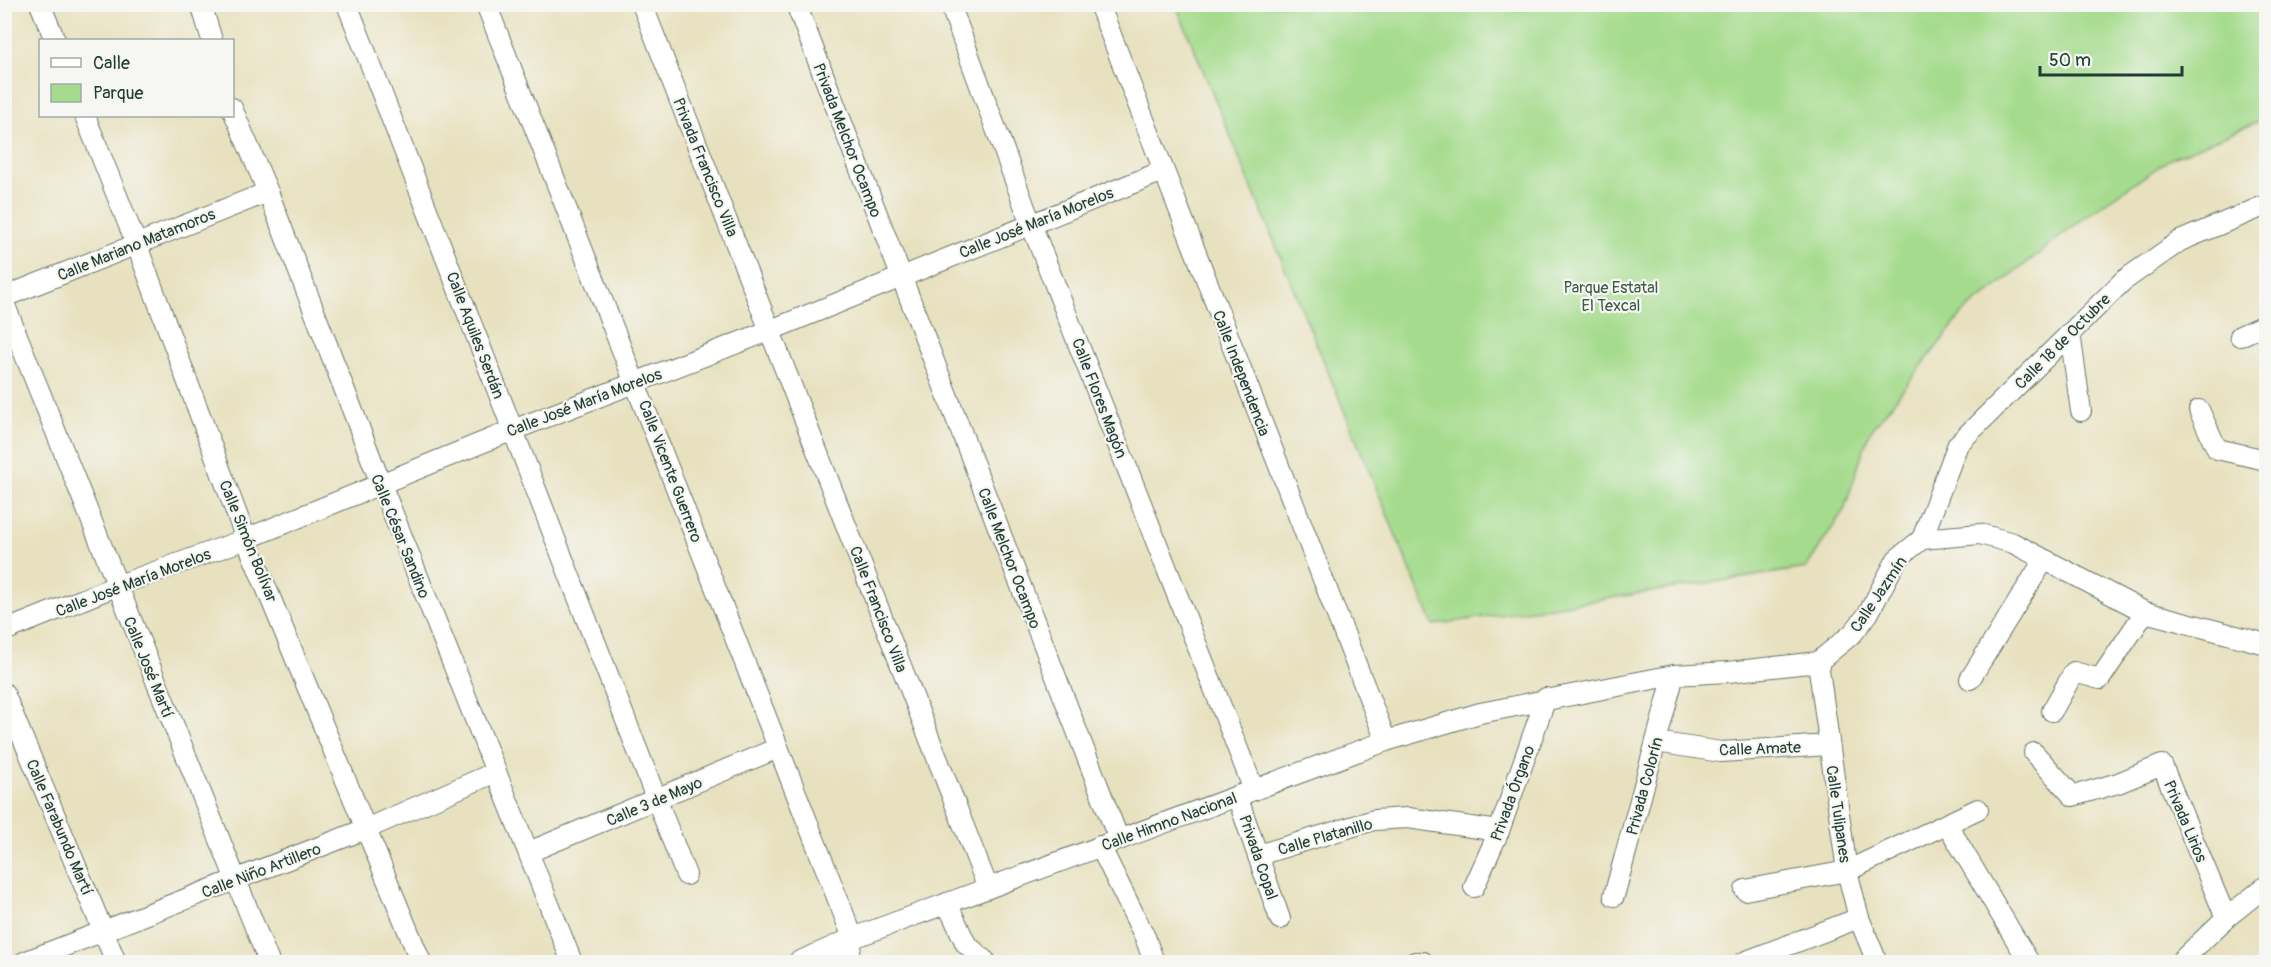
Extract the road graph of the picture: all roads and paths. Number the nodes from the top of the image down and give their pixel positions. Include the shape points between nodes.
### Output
1 (40, 4) edge
2 (201, 4) edge
3 (347, 4) edge
4 (486, 4) edge
5 (642, 4) edge
6 (796, 4) edge
7 (950, 4) edge
8 (1099, 4) edge
9 (55, 39) edge
10 (212, 39) edge
11 (234, 113) edge
12 (85, 117) edge
13 (1163, 171) junction
14 (268, 192) junction
15 (2266, 205) edge
16 (1031, 224) junction
17 (136, 243) junction
18 (901, 276) junction
19 (4, 297) edge
20 (4, 303) edge
21 (2266, 324) edge
22 (771, 330) junction
23 (2070, 333) junction
24 (2240, 336) dead end
25 (637, 381) junction
26 (2199, 410) dead end
27 (2081, 411) dead end
28 (513, 430) junction
29 (2266, 460) edge
30 (381, 484) junction
31 (246, 539) junction
32 (1922, 539) junction
33 (2043, 560) junction
34 (116, 586) junction
35 (2145, 612) junction
36 (4, 631) edge
37 (2266, 644) edge
38 (1818, 662) junction
39 (1674, 675) junction
40 (1970, 679) dead end
41 (4, 693) edge
42 (1546, 698) junction
43 (2052, 711) dead end
44 (1386, 741) junction
45 (1656, 742) junction
46 (1829, 745) junction
47 (778, 748) junction
48 (2034, 753) dead end
49 (496, 772) junction
50 (1246, 793) junction
51 (657, 800) junction
52 (1978, 809) dead end
53 (1947, 824) junction
54 (368, 828) junction
55 (1499, 831) junction
56 (1119, 840) junction
57 (1100, 846) junction
58 (529, 852) junction
59 (1258, 855) junction
60 (1847, 871) junction
61 (686, 875) dead end
62 (236, 879) junction
63 (1474, 886) dead end
64 (2266, 886) edge
65 (988, 888) junction
66 (1745, 890) dead end
67 (1614, 896) dead end
68 (947, 903) junction
69 (1859, 918) junction
70 (2226, 918) junction
71 (1280, 919) dead end
72 (104, 932) junction
73 (853, 938) junction
74 (24, 963) edge
75 (116, 963) edge
76 (269, 963) edge
77 (421, 963) edge
78 (572, 963) edge
79 (798, 963) edge
80 (847, 963) edge
81 (986, 963) edge
82 (1154, 963) edge
83 (1415, 963) edge
84 (1423, 963) edge
85 (1744, 963) edge
86 (1876, 963) edge
87 (2029, 963) edge
88 (2180, 963) edge

1 - 9 street
2 - 10 street
3 - 28 street, Calle Aquiles Serdán
4 - 25 street, Calle Vicente Guerrero
5 - 22 street, Privada Francisco Villa
6 - 18 street, Privada Melchor Ocampo
7 - 16 street, Calle Flores Magón
8 - 13 street, Calle Independencia
11 - 14 street, Calle César Sandino
12 - 17 street, Calle Simón Bolívar
13 - 16 street, Calle José María Morelos
13 - 44 street, Calle Independencia
14 - 17 street, Calle Mariano Matamoros
14 - 30 street, Calle César Sandino
15 - 23 street, Calle 18 de Octubre via 2180,241 2123,281
16 - 18 street, Calle José María Morelos
16 - 50 street, Calle Flores Magón
17 - 19 street, Calle Mariano Matamoros
17 - 31 street, Calle Simón Bolívar
18 - 22 street, Calle José María Morelos
18 - 56 street, Calle Melchor Ocampo
20 - 34 street, Calle José Martí
21 - 24 street
22 - 25 street, Calle José María Morelos
22 - 65 street, Calle Francisco Villa
23 - 27 street
23 - 32 street, Calle 18 de Octubre via 1958,444
25 - 28 street, Calle José María Morelos
25 - 47 street, Calle Vicente Guerrero
26 - 29 street via 2217,449
28 - 30 street, Calle José María Morelos
28 - 51 street, Calle Aquiles Serdán
30 - 31 street, Calle José María Morelos
30 - 49 street, Calle César Sandino
31 - 34 street, Calle José María Morelos
31 - 54 street, Calle Simón Bolívar
32 - 33 street via 1980,534 2013,543
32 - 38 street, Calle Jazmín via 1897,559 1868,614 1853,633
33 - 35 street
33 - 40 street
34 - 36 street, Calle José María Morelos
34 - 62 street, Calle José Martí
35 - 37 street
35 - 43 street via 2100,680 2074,672
38 - 39 street
38 - 46 street, Calle Tulipanes
39 - 42 street
39 - 45 street, Privada Colorín
41 - 72 street, Calle Farabundo Martí
42 - 44 street, Calle Himno Nacional
42 - 55 street, Privada Órgano
44 - 50 street, Calle Himno Nacional
45 - 46 street, Calle Amate via 1721,752
45 - 67 street, Privada Colorín
46 - 60 street, Calle Tulipanes
47 - 51 street, Calle 3 de Mayo
47 - 73 street, Calle Vicente Guerrero
48 - 70 street, Privada Lirios via 2073,796 2162,765
49 - 54 street, Calle Niño Artillero
49 - 58 street, Calle César Sandino
50 - 56 street, Calle Himno Nacional
50 - 59 street, Privada Copal
51 - 58 street, Calle 3 de Mayo
51 - 61 street, Calle Aquiles Serdán
52 - 53 street
53 - 60 street
53 - 87 street
54 - 62 street, Calle Niño Artillero
54 - 77 street, Calle Simón Bolívar
55 - 59 street, Calle Platanillo via 1408,818 1374,820
55 - 63 street, Privada Órgano
56 - 57 street, Calle Himno Nacional
57 - 65 street, Calle Himno Nacional
57 - 82 street
58 - 78 street, Calle César Sandino
59 - 71 street, Privada Copal
60 - 66 street
60 - 69 street, Calle Tulipanes
62 - 72 street, Calle Niño Artillero
62 - 76 street, Calle José Martí
64 - 70 street
65 - 68 street, Calle Himno Nacional
68 - 73 street, Calle Himno Nacional
68 - 81 street via 966,944
69 - 85 street
69 - 86 street, Calle Tulipanes
70 - 88 street
72 - 74 street, Calle Niño Artillero
72 - 75 street, Calle Farabundo Martí
73 - 79 street, Calle Himno Nacional
73 - 80 street
83 - 84 street

